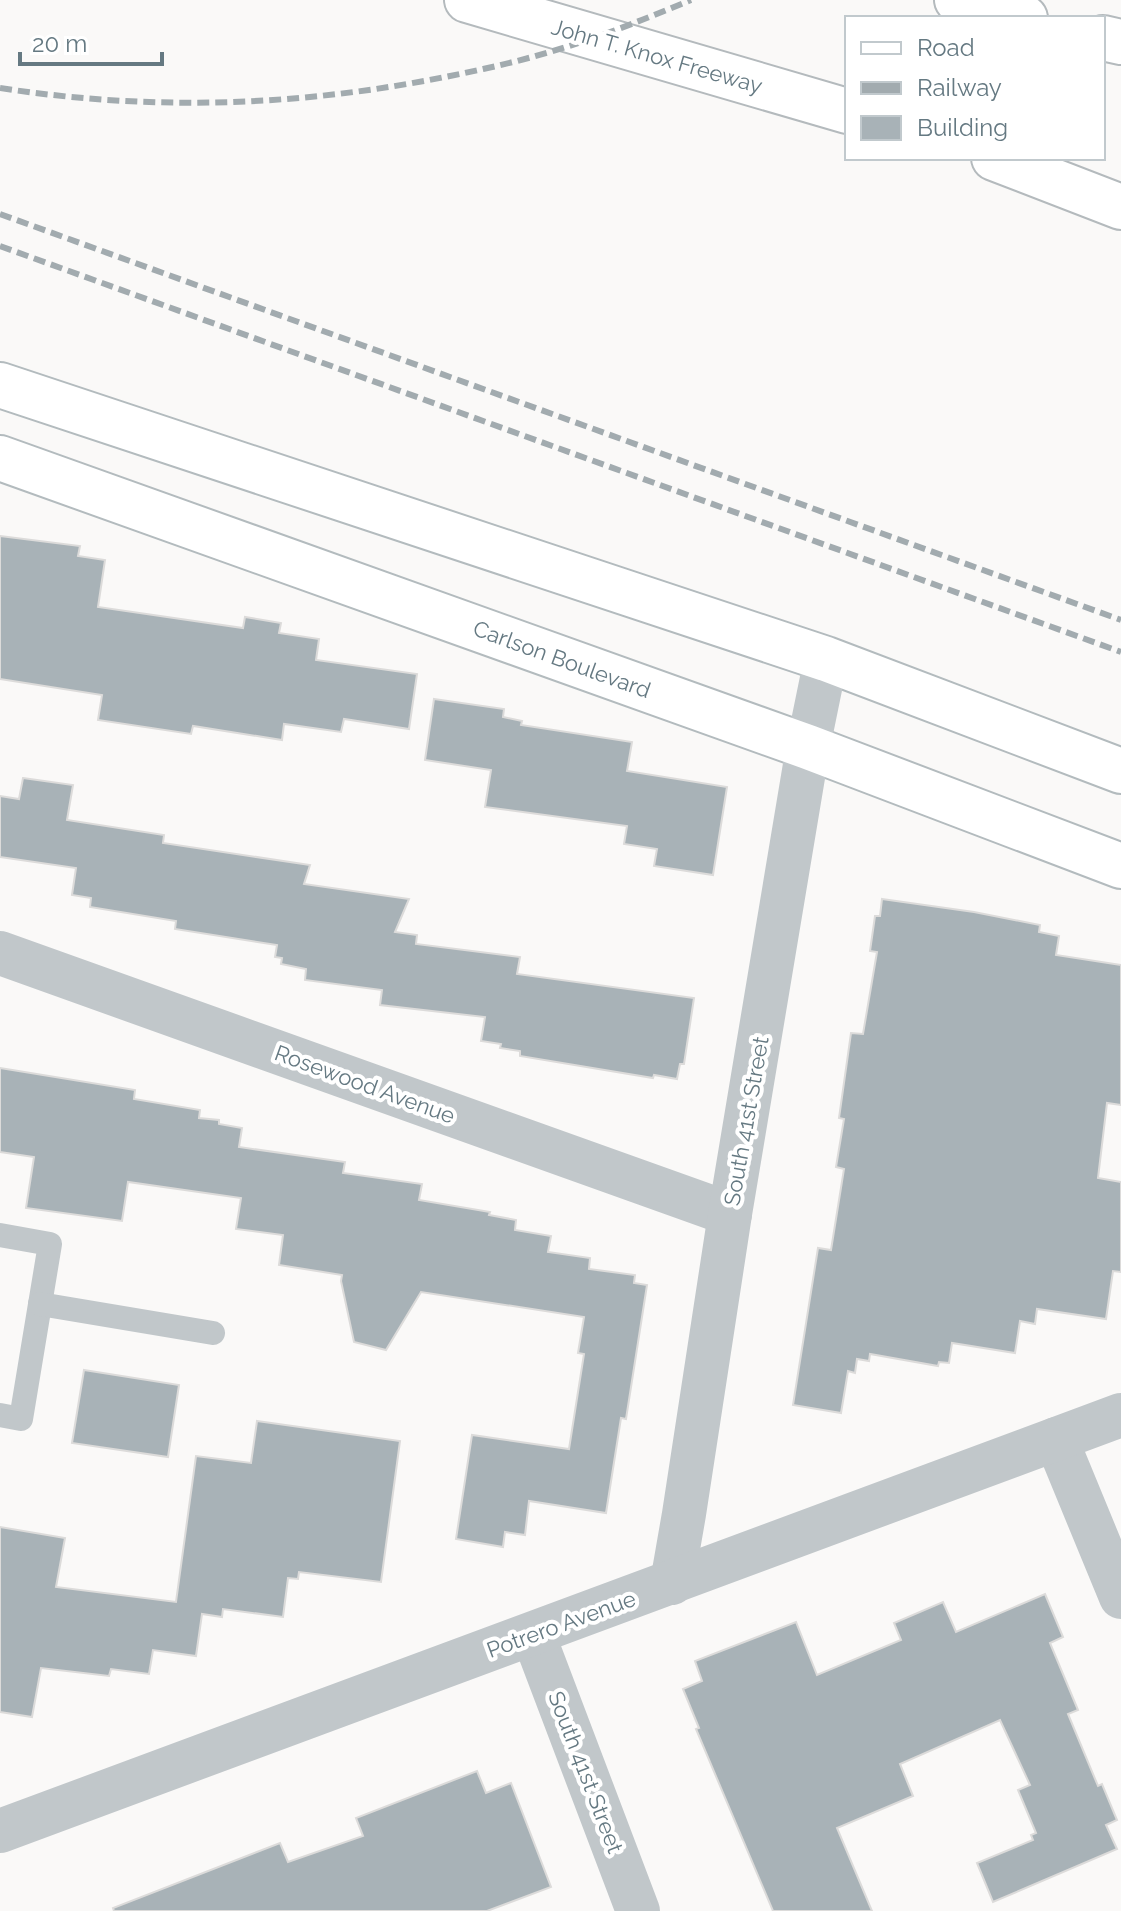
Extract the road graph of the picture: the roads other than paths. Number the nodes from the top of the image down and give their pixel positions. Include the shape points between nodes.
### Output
1 (467, 0) edge
2 (957, 0) edge
3 (1017, 16) edge
4 (845, 110) edge
5 (999, 160) edge
6 (1021, 160) edge
7 (1121, 186) edge
8 (1121, 207) edge
9 (0, 385) edge
10 (0, 458) edge
11 (826, 659) junction
12 (808, 747) junction
13 (1121, 771) edge
14 (1121, 866) edge
15 (0, 953) edge
16 (730, 1214) junction
17 (0, 1235) edge
18 (40, 1304) junction
19 (213, 1333) dead end
20 (0, 1415) edge
21 (1121, 1415) edge
22 (1056, 1439) junction
23 (672, 1583) junction
24 (1121, 1595) edge
25 (533, 1634) junction
26 (0, 1831) edge
27 (638, 1911) edge

1 - 4 main road, John T. Knox Freeway
2 - 3 main road
5 - 8 main road
6 - 7 main road
9 - 11 main road
10 - 12 main road, Carlson Boulevard
11 - 12 street, South 41st Street
11 - 13 main road
12 - 14 main road, Carlson Boulevard
12 - 16 street, South 41st Street
15 - 16 street, Rosewood Avenue
16 - 23 street, South 41st Street
17 - 18 lane via 50,1244
18 - 19 lane
18 - 20 lane via 21,1419
21 - 22 street, Potrero Avenue
22 - 23 street, Potrero Avenue
22 - 24 street
23 - 25 street, Potrero Avenue
25 - 26 street, Potrero Avenue
25 - 27 street, South 41st Street

